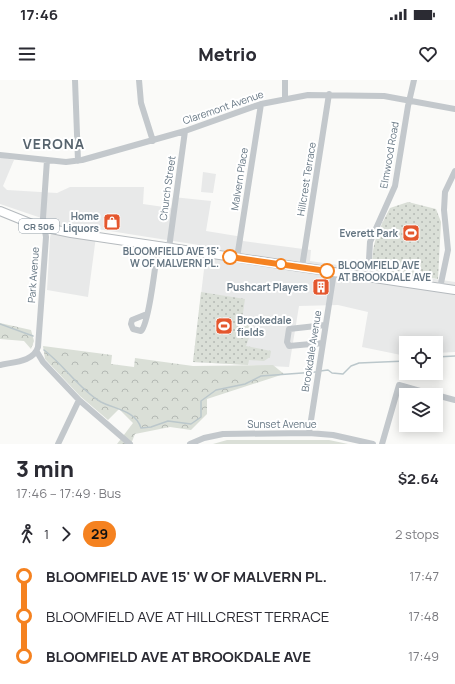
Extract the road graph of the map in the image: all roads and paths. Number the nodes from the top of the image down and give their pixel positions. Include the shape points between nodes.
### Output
1 (75, 80) edge
2 (139, 80) edge
3 (285, 80) edge
4 (414, 80) edge
5 (329, 94) junction
6 (285, 99) junction
7 (409, 100) junction
8 (261, 104) junction
9 (455, 110) edge
10 (185, 131) junction
11 (153, 140) junction
12 (0, 155) edge
13 (47, 160) junction
14 (78, 161) junction
15 (455, 171) edge
16 (0, 211) edge
17 (44, 228) junction
18 (158, 246) junction
19 (169, 248) junction
20 (237, 258) junction
21 (302, 267) junction
22 (334, 272) junction
23 (368, 277) junction
24 (440, 288) junction
25 (455, 290) edge
26 (147, 314) dead end
27 (325, 325) junction
28 (322, 343) junction
29 (37, 352) junction
30 (0, 365) edge
31 (410, 388) edge
32 (443, 397) edge
33 (79, 400) junction
34 (455, 400) edge
35 (308, 433) junction
36 (58, 444) edge
37 (130, 444) edge
38 (190, 444) edge
39 (374, 444) edge
40 (382, 444) edge

1 - 14 street
2 - 11 street via 141,103
3 - 6 street
4 - 7 street, Elmwood Road
5 - 6 street, Claremont Avenue
5 - 7 street, Claremont Avenue via 384,96
5 - 21 street, Hillcrest Terrace
6 - 8 street, Claremont Avenue
7 - 9 street, Claremont Avenue
7 - 23 street, Elmwood Road via 395,186 370,242
8 - 10 street, Claremont Avenue
8 - 20 street, Malvern Place
10 - 11 street, Claremont Avenue
10 - 19 street, Church Street
11 - 14 street, Claremont Avenue
12 - 13 street, Claremont Avenue
13 - 14 street, Claremont Avenue
13 - 17 street, Park Avenue
15 - 24 street via 445,192 448,250
16 - 17 main road, CR 506
17 - 18 main road, CR 506
17 - 29 street, Park Avenue
18 - 19 main road, CR 506
18 - 26 street
19 - 20 main road, CR 506
20 - 21 main road, CR 506
21 - 22 main road, CR 506
22 - 23 main road, CR 506
22 - 27 street, Brookdale Avenue
23 - 24 main road, CR 506
24 - 25 main road, CR 506
27 - 28 street, Brookdale Avenue
27 - 28 street via 288,329 289,346
28 - 35 street, Brookdale Avenue
29 - 30 street via 20,361
29 - 33 street via 43,362
31 - 40 street via 399,385
32 - 34 street
33 - 36 street
33 - 37 street
35 - 38 street, Sunset Avenue via 223,434
35 - 39 street, Sunset Avenue via 333,435

